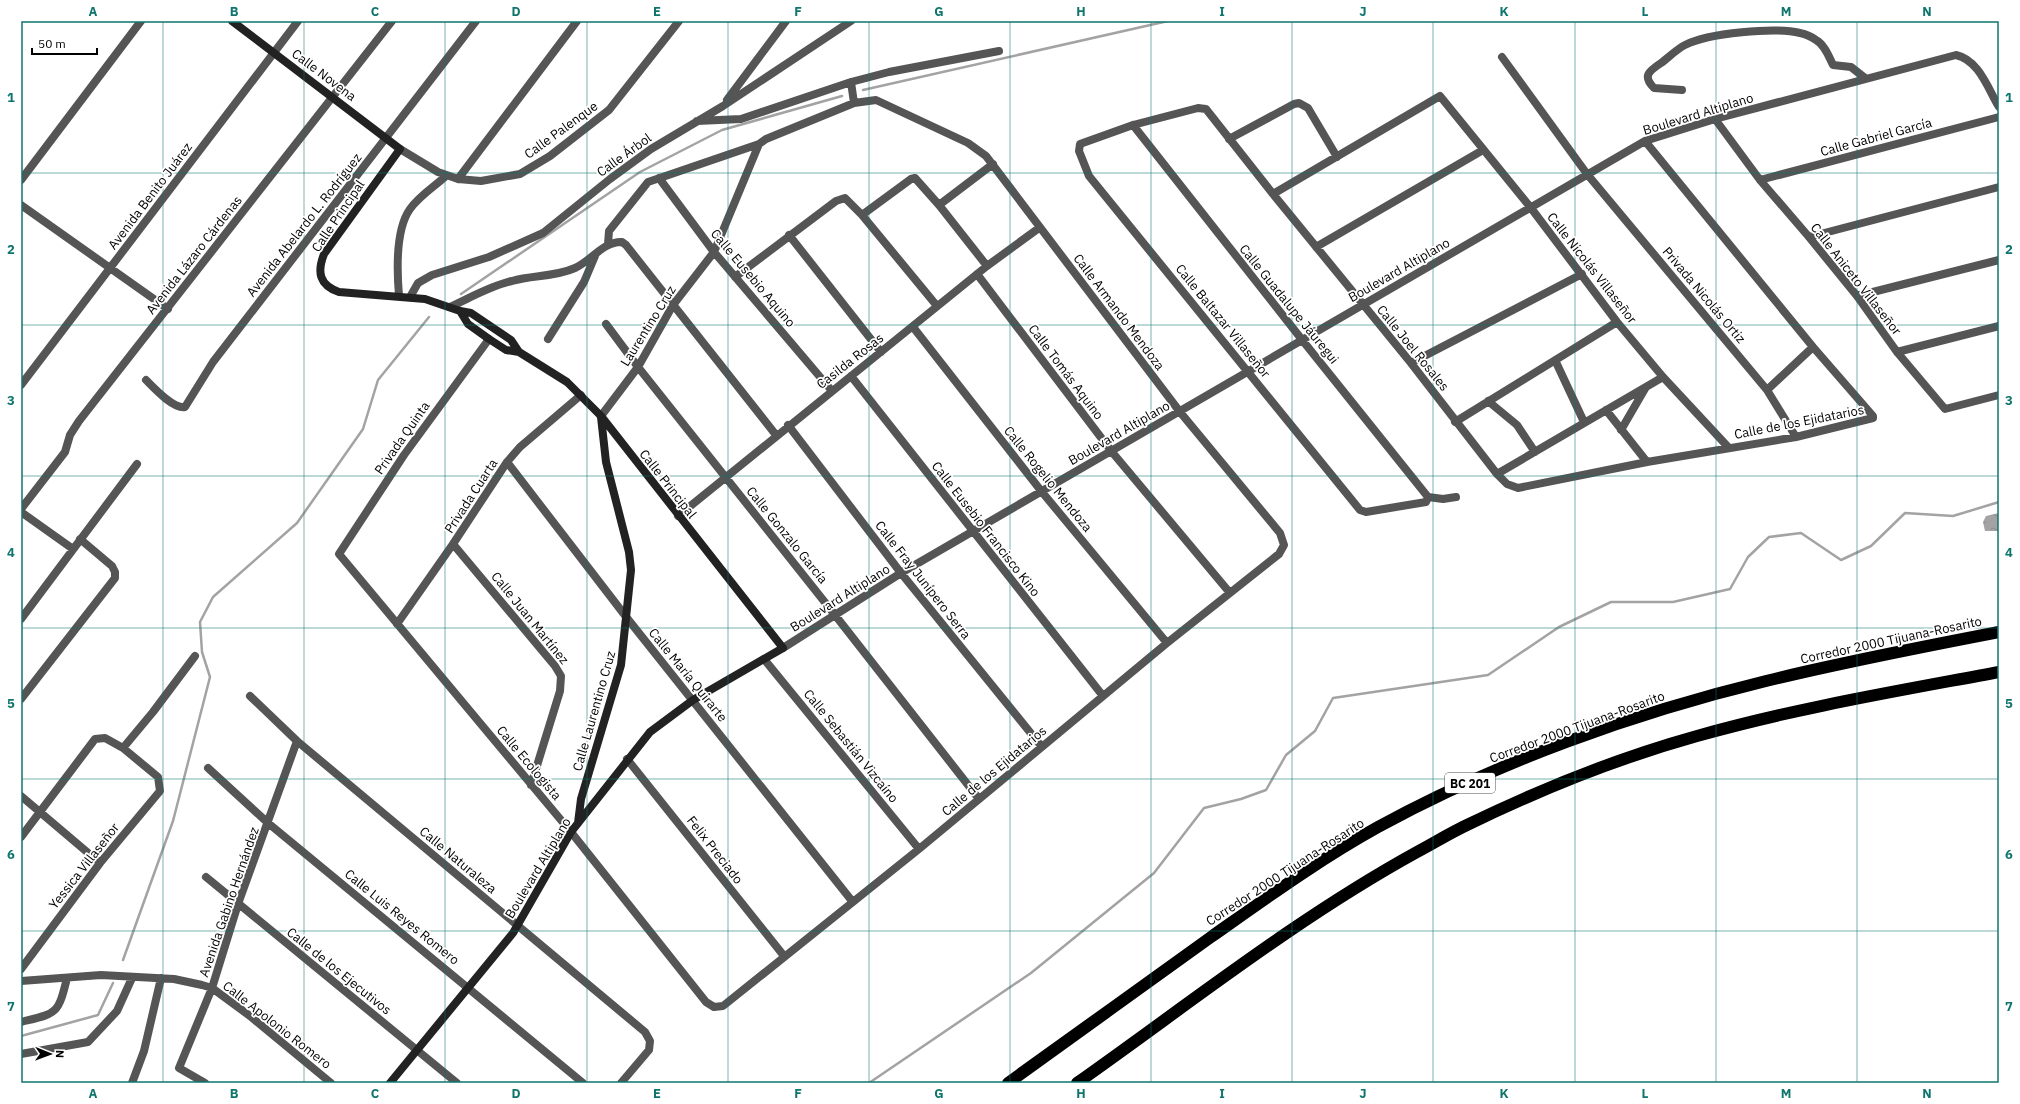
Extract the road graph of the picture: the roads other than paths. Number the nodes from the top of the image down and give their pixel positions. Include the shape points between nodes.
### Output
1 (142, 21) edge
2 (232, 21) edge
3 (298, 21) edge
4 (392, 21) edge
5 (476, 21) edge
6 (577, 21) edge
7 (679, 21) edge
8 (786, 21) edge
9 (851, 21) edge
10 (999, 51) dead end
11 (275, 52) junction
12 (1502, 57) dead end
13 (1865, 78) junction
14 (851, 82) junction
15 (1682, 90) dead end
16 (332, 96) junction
17 (854, 103) junction
18 (723, 106) junction
19 (1999, 107) edge
20 (1999, 117) edge
21 (1715, 119) junction
22 (696, 121) junction
23 (1133, 125) junction
24 (387, 137) junction
25 (1229, 139) junction
26 (1645, 141) junction
27 (759, 144) junction
28 (400, 149) junction
29 (1483, 150) junction
30 (1337, 157) junction
31 (993, 164) junction
32 (1587, 174) junction
33 (446, 176) junction
34 (659, 178) junction
35 (458, 179) junction
36 (21, 180) edge
37 (1760, 180) junction
38 (1999, 187) edge
39 (1273, 194) junction
40 (21, 205) edge
41 (939, 205) junction
42 (1531, 208) junction
43 (862, 215) junction
44 (1040, 228) junction
45 (789, 235) junction
46 (1810, 237) junction
47 (608, 244) junction
48 (1316, 247) junction
49 (714, 252) junction
50 (595, 256) junction
51 (1999, 260) edge
52 (987, 266) junction
53 (111, 267) junction
54 (977, 274) junction
55 (1582, 274) junction
56 (735, 276) junction
57 (399, 296) junction
58 (1857, 296) junction
59 (410, 297) junction
60 (673, 304) junction
61 (1362, 304) junction
62 (937, 306) junction
63 (450, 307) junction
64 (168, 309) junction
65 (460, 311) junction
66 (1617, 322) junction
67 (606, 324) dead end
68 (1999, 326) edge
69 (912, 327) junction
70 (489, 339) junction
71 (548, 339) dead end
72 (1302, 341) junction
73 (1813, 348) junction
74 (519, 352) junction
75 (881, 352) junction
76 (1897, 352) junction
77 (1555, 360) junction
78 (1411, 363) junction
79 (638, 367) junction
80 (1249, 372) junction
81 (851, 376) junction
82 (1663, 376) junction
83 (146, 380) dead end
84 (21, 385) edge
85 (1646, 387) junction
86 (1767, 390) junction
87 (832, 391) junction
88 (581, 395) junction
89 (1999, 396) edge
90 (1488, 401) junction
91 (1606, 410) junction
92 (1180, 412) junction
93 (601, 416) junction
94 (1455, 422) junction
95 (1584, 422) junction
96 (788, 425) junction
97 (1622, 430) junction
98 (776, 435) junction
99 (1796, 437) junction
100 (1729, 448) junction
101 (1112, 452) junction
102 (1535, 452) junction
103 (507, 462) junction
104 (1647, 462) junction
105 (137, 464) dead end
106 (1498, 474) junction
107 (725, 477) junction
108 (1518, 488) joint
109 (1042, 492) junction
110 (1428, 497) junction
111 (1456, 497) dead end
112 (21, 510) edge
113 (678, 516) junction
114 (972, 532) junction
115 (80, 539) junction
116 (453, 544) junction
117 (1284, 545) joint
118 (73, 549) junction
119 (339, 554) joint
120 (901, 573) junction
121 (1230, 593) junction
122 (835, 615) junction
123 (627, 618) junction
124 (21, 619) edge
125 (397, 624) junction
126 (1999, 632) edge
127 (1167, 643) junction
128 (783, 648) junction
129 (195, 656) dead end
130 (764, 659) junction
131 (1999, 672) edge
132 (250, 696) dead end
133 (1103, 696) junction
134 (21, 699) edge
135 (694, 700) junction
136 (298, 741) junction
137 (1042, 747) junction
138 (123, 748) junction
139 (627, 759) junction
140 (208, 768) dead end
141 (531, 785) junction
142 (21, 796) edge
143 (979, 800) junction
144 (40, 812) junction
145 (268, 823) junction
146 (578, 823) junction
147 (570, 832) junction
148 (21, 837) edge
149 (919, 849) junction
150 (100, 863) junction
151 (206, 877) dead end
152 (852, 901) junction
153 (238, 904) junction
154 (518, 925) junction
155 (784, 956) junction
156 (21, 969) edge
157 (67, 978) junction
158 (132, 978) junction
159 (161, 978) junction
160 (21, 981) edge
161 (469, 987) junction
162 (212, 988) junction
163 (714, 1007) joint
164 (21, 1022) edge
165 (417, 1050) junction
166 (21, 1054) edge
167 (132, 1083) edge
168 (204, 1083) edge
169 (331, 1083) edge
170 (390, 1083) edge
171 (457, 1083) edge
172 (583, 1083) edge
173 (621, 1083) edge
174 (1008, 1083) edge
175 (1077, 1083) edge

1 - 36 street
2 - 11 street, Calle Novena
3 - 11 street, Avenida Benito Juárez
4 - 16 street, Avenida Lázaro Cárdenas
5 - 24 street, Avenida Abelardo L. Rodríguez
6 - 35 street
7 - 35 street, Calle Palenque via 609,110 550,156 520,174 507,178 481,181
8 - 18 street
9 - 18 street, Calle Árbol
10 - 14 street
11 - 16 street, Calle Novena
11 - 53 street, Avenida Benito Juárez
12 - 32 street, Privada Nicolás Ortiz
13 - 15 street via 1851,67 1833,65 1822,44 1801,33 1745,33 1701,39 1685,45 1651,70 1647,76 1648,82 1654,88
13 - 19 street, Boulevard Altiplano via 1956,55 1972,62
13 - 21 street, Boulevard Altiplano
14 - 17 street
14 - 22 street via 741,119
16 - 24 street, Calle Novena
16 - 64 street, Avenida Lázaro Cárdenas
17 - 27 street, Calle Armando Mendoza
17 - 31 street, Calle Armando Mendoza via 876,100 978,148
18 - 22 street, Calle Árbol
20 - 37 street, Calle Gabriel García
21 - 26 street, Boulevard Altiplano
21 - 37 street, Calle Aniceto Villaseñor
22 - 59 street, Calle Árbol via 632,163 543,233 489,257 432,275 418,283
23 - 25 street, Calle Joel Rosales via 1201,107 1206,109
23 - 72 street, Calle Guadalupe Jáuregui
23 - 80 street, Calle Baltazar Villaseñor via 1080,144 1079,151 1089,176
24 - 28 street, Calle Novena
24 - 83 street, Avenida Abelardo L. Rodríguez via 213,362 185,407 177,406 157,392
25 - 30 street via 1300,103 1308,108
25 - 39 street, Calle Joel Rosales
26 - 32 street, Boulevard Altiplano
26 - 73 street, Calle de los Ejidatarios
27 - 34 street, Calle Armando Mendoza
27 - 49 street, Laurentino Cruz
28 - 33 street, Calle Palenque
28 - 57 street, Calle Principal via 329,245 320,264 320,273 330,289 352,294
29 - 30 street, Calle Nicolás Villaseñor via 1442,98 1438,97
29 - 42 street, Calle Nicolás Villaseñor
29 - 48 street
30 - 39 street
31 - 41 street
31 - 44 street, Calle Armando Mendoza
32 - 42 street, Boulevard Altiplano
32 - 86 street, Privada Nicolás Ortiz
33 - 35 street, Calle Palenque
33 - 57 street via 414,204 406,217 398,255
34 - 47 street, Calle Armando Mendoza via 648,182 624,210 609,231
34 - 49 street, Calle Eusebio Aquino
37 - 46 street, Calle Aniceto Villaseñor
38 - 46 street
39 - 48 street, Calle Joel Rosales
40 - 53 street
41 - 43 street via 920,181 914,178
41 - 52 street
42 - 55 street, Calle Nicolás Villaseñor
42 - 61 street, Boulevard Altiplano
43 - 45 street via 850,201 841,198
43 - 62 street
44 - 52 street, Casilda Rosas
44 - 92 street, Calle Armando Mendoza
45 - 56 street
45 - 75 street
46 - 58 street, Calle Aniceto Villaseñor
47 - 50 street
47 - 60 street via 618,242 626,245
48 - 61 street, Calle Joel Rosales
49 - 56 street, Calle Eusebio Aquino
49 - 60 street, Laurentino Cruz
50 - 63 street via 559,273 512,280
50 - 71 street via 584,282
51 - 58 street
52 - 54 street, Casilda Rosas
53 - 64 street
53 - 84 street, Avenida Benito Juárez
54 - 62 street, Casilda Rosas
54 - 101 street, Calle Tomás Aquino
55 - 66 street, Calle Nicolás Villaseñor
55 - 78 street
56 - 87 street, Calle Eusebio Aquino
57 - 59 street, Calle Principal
58 - 76 street, Calle Aniceto Villaseñor
59 - 63 street, Calle Principal
60 - 79 street, Laurentino Cruz
60 - 98 street
61 - 72 street, Boulevard Altiplano
61 - 78 street, Calle Joel Rosales
62 - 69 street, Casilda Rosas
63 - 65 street, Calle Principal
64 - 112 street, Avenida Lázaro Cárdenas via 76,425 64,452
65 - 70 street, Calle Principal via 468,324
65 - 74 street, Calle Principal via 471,313 511,340
66 - 77 street
66 - 82 street, Calle Nicolás Villaseñor
67 - 79 street, Calle Gonzalo García
68 - 76 street
69 - 75 street, Casilda Rosas
69 - 109 street, Calle Rogelio Mendoza
70 - 74 street, Calle Principal via 506,350
70 - 119 street, Privada Quinta via 404,455
72 - 80 street, Boulevard Altiplano
72 - 110 street, Calle Guadalupe Jáuregui
73 - 86 street
73 - 99 street, Calle de los Ejidatarios via 1873,418
74 - 88 street, Calle Principal via 561,378
75 - 81 street, Casilda Rosas
76 - 89 street, Calle Aniceto Villaseñor via 1945,409
77 - 90 street
77 - 95 street
78 - 94 street, Calle Joel Rosales
79 - 93 street, Laurentino Cruz
79 - 107 street, Calle Gonzalo García
80 - 92 street, Boulevard Altiplano
80 - 110 street, Calle Baltazar Villaseñor via 1362,511 1426,502
81 - 87 street, Casilda Rosas
81 - 114 street, Calle Eusebio Francisco Kino
82 - 85 street
82 - 100 street, Calle Nicolás Villaseñor
85 - 91 street
85 - 97 street
86 - 99 street, Privada Nicolás Ortiz
87 - 96 street, Casilda Rosas
88 - 93 street, Calle Principal
88 - 103 street, Privada Cuarta via 520,447
90 - 94 street
90 - 102 street via 1517,424
91 - 95 street
91 - 97 street
92 - 101 street, Boulevard Altiplano
92 - 117 street, Calle Armando Mendoza via 1280,533
93 - 113 street, Calle Principal
93 - 123 street, Calle Laurentino Cruz via 606,462 630,561
94 - 106 street, Calle Joel Rosales
95 - 102 street
96 - 98 street, Casilda Rosas
96 - 120 street, Calle Fray Junípero Serra
97 - 104 street
98 - 107 street, Casilda Rosas
99 - 100 street, Calle de los Ejidatarios
100 - 104 street, Calle de los Ejidatarios
101 - 109 street, Boulevard Altiplano
101 - 121 street, Calle Tomás Aquino
102 - 106 street
103 - 116 street, Privada Cuarta
103 - 123 street, Calle María Quirarte
104 - 108 street, Calle de los Ejidatarios
105 - 115 street
106 - 108 street, Calle Joel Rosales via 1507,484
107 - 113 street, Casilda Rosas
107 - 122 street, Calle Gonzalo García
109 - 114 street, Boulevard Altiplano
109 - 127 street, Calle Rogelio Mendoza
110 - 111 street
112 - 118 street
113 - 128 street, Calle Principal
114 - 120 street, Boulevard Altiplano
114 - 133 street, Calle Eusebio Francisco Kino
115 - 118 street
115 - 134 street via 112,566 115,578
116 - 125 street, Privada Cuarta
116 - 141 street, Calle Juan Martínez via 561,676 560,691
117 - 121 street, Calle de los Ejidatarios via 1278,554
118 - 124 street
119 - 125 street, Calle Ecologista
120 - 122 street, Boulevard Altiplano
120 - 137 street, Calle Fray Junípero Serra
121 - 127 street, Calle de los Ejidatarios
122 - 128 street, Boulevard Altiplano
122 - 143 street, Calle Gonzalo García
123 - 135 street, Calle María Quirarte
123 - 146 street, Calle Laurentino Cruz via 621,665 581,800
125 - 141 street, Calle Ecologista
126 - 174 highway, Corredor 2000 Tijuana-Rosarito / BC 201 via 1766,681 1691,701 1542,752 1446,793 1377,828 1279,890
127 - 133 street, Calle de los Ejidatarios
128 - 130 street, Boulevard Altiplano
129 - 138 street via 154,712
130 - 135 street, Boulevard Altiplano
130 - 149 street, Calle Sebastián Vizcaíno
131 - 175 highway, BC 201 via 1776,716 1696,736 1557,784 1465,826 1335,900 1280,936
132 - 136 street, Calle Naturaleza
133 - 137 street, Calle de los Ejidatarios
135 - 139 street, Boulevard Altiplano via 658,724
135 - 152 street, Calle María Quirarte
136 - 145 street, Avenida Gabino Hernández
136 - 154 street, Calle Naturaleza
137 - 143 street, Calle de los Ejidatarios
138 - 144 street via 105,738 95,739
138 - 150 street, Yessica Villaseñor via 158,777 160,791
139 - 146 street, Boulevard Altiplano
139 - 155 street, Felix Preciado
140 - 145 street, Calle Luis Reyes Romero
141 - 147 street, Calle Ecologista
142 - 144 street
143 - 149 street, Calle de los Ejidatarios
144 - 148 street
144 - 150 street
145 - 153 street, Avenida Gabino Hernández
145 - 161 street, Calle Luis Reyes Romero
146 - 147 street, Boulevard Altiplano
147 - 154 street, Boulevard Altiplano
147 - 163 street, Calle Ecologista via 706,1002
149 - 152 street, Calle de los Ejidatarios
150 - 156 street, Yessica Villaseñor
151 - 153 street, Calle de los Ejecutivos
152 - 155 street, Calle de los Ejidatarios
153 - 162 street, Avenida Gabino Hernández
153 - 165 street, Calle de los Ejecutivos
154 - 161 street, Boulevard Altiplano
154 - 173 street, Calle Naturaleza via 645,1032 650,1041 648,1050
155 - 163 street, Calle de los Ejidatarios via 723,1006
157 - 158 street, Calle Apolonio Romero via 101,975
157 - 160 street, Calle Apolonio Romero
157 - 164 street via 56,1011
158 - 159 street, Calle Apolonio Romero
158 - 166 street via 117,1011 88,1042
159 - 162 street, Calle Apolonio Romero via 193,982
159 - 167 street via 144,1051
161 - 165 street, Boulevard Altiplano
161 - 172 street, Calle Luis Reyes Romero
162 - 168 street, Avenida Gabino Hernández via 179,1068
162 - 169 street, Calle Apolonio Romero
165 - 170 street, Boulevard Altiplano
165 - 171 street, Calle de los Ejecutivos

